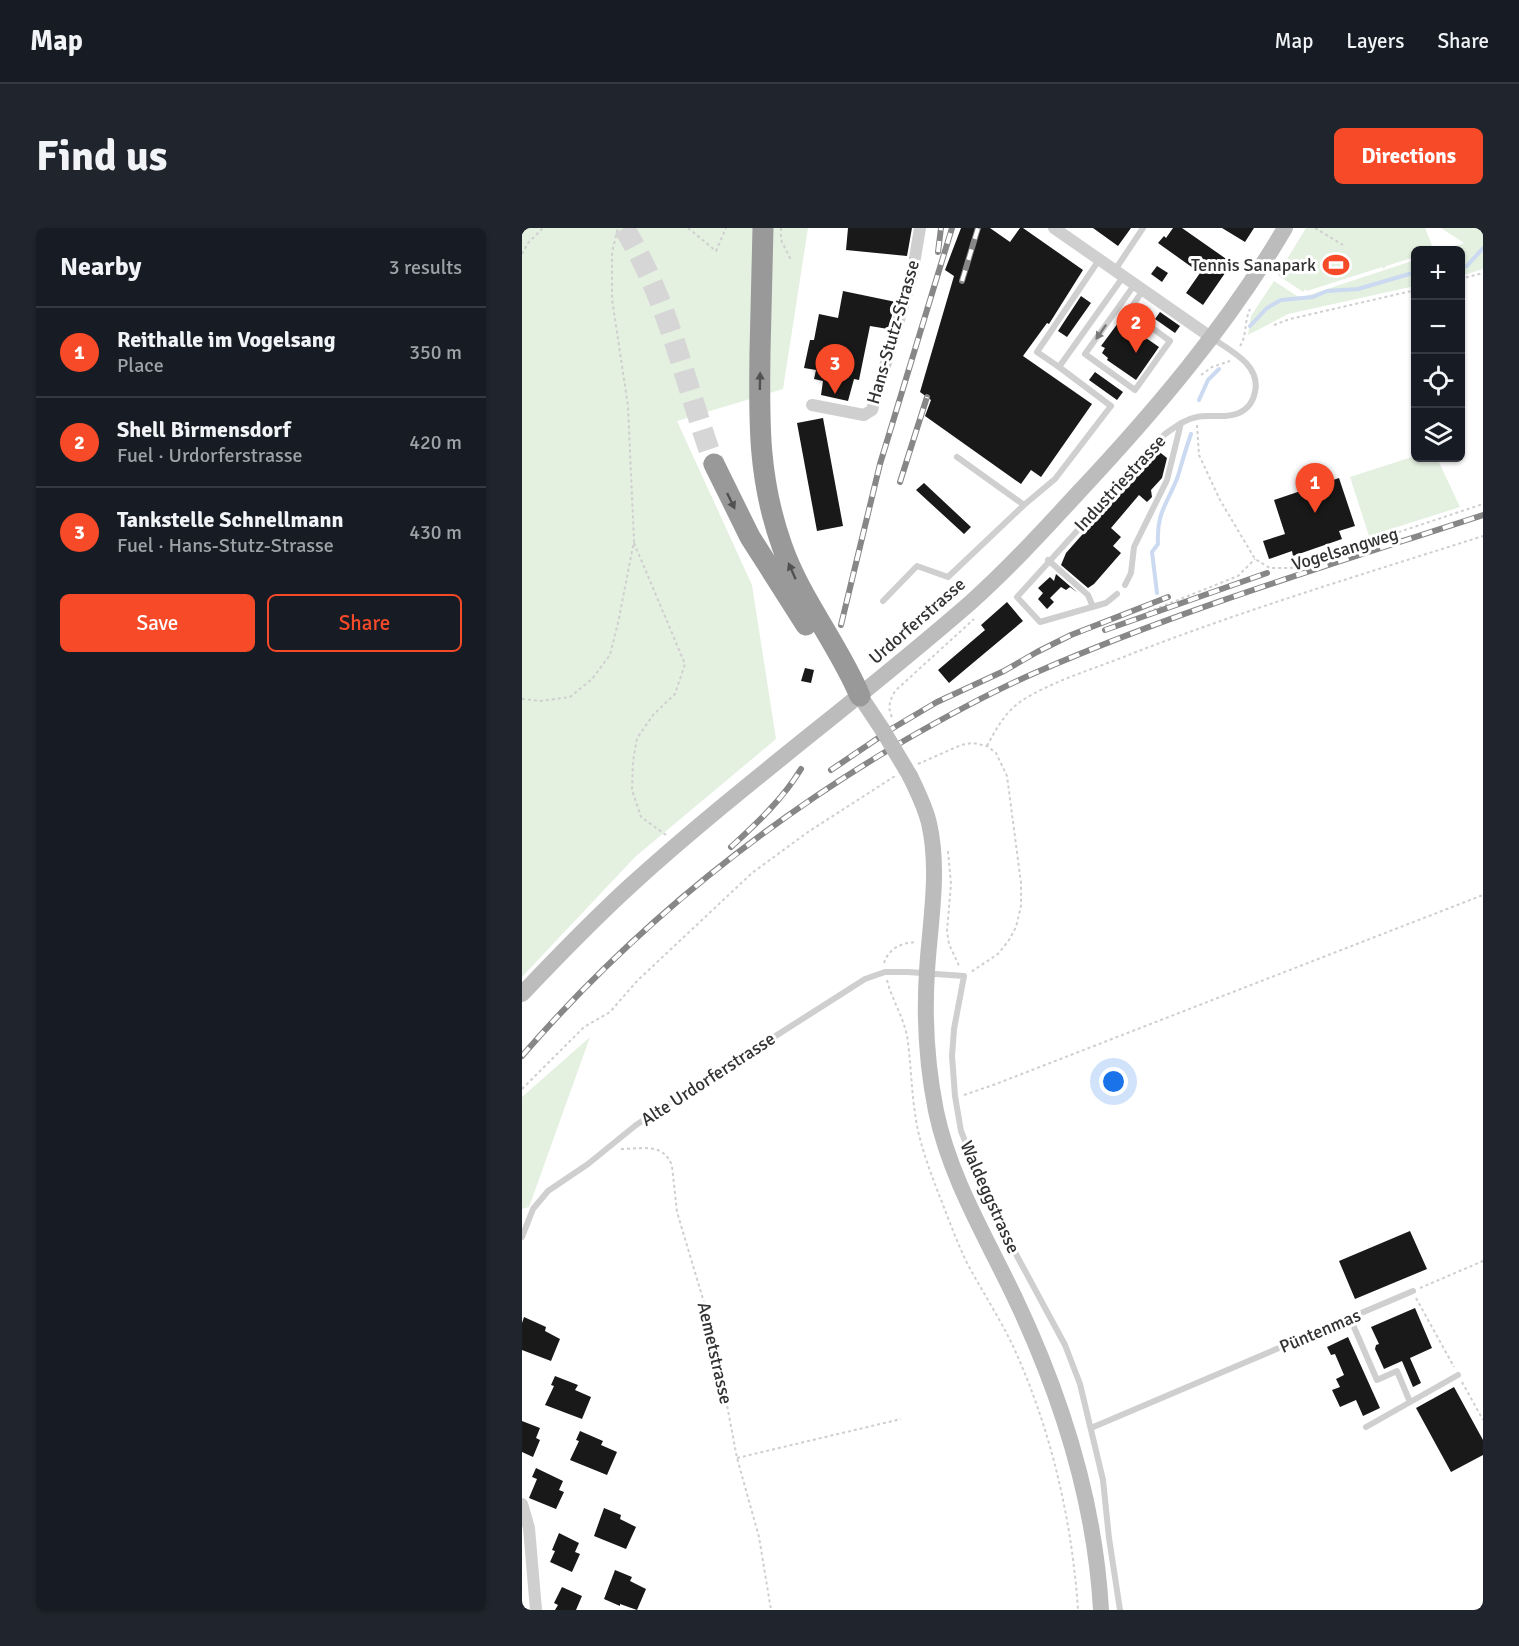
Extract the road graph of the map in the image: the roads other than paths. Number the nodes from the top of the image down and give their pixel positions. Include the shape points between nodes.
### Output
1 (763, 228) edge
2 (920, 228) edge
3 (1054, 228) edge
4 (1143, 228) edge
5 (1286, 228) edge
6 (1100, 260) junction
7 (1119, 274) junction
8 (1139, 287) junction
9 (1212, 338) junction
10 (1059, 367) junction
11 (812, 405) dead end
12 (1181, 422) junction
13 (957, 457) dead end
14 (714, 464) tunnel mouth
15 (1024, 505) junction
16 (1048, 560) junction
17 (1125, 585) dead end
18 (1117, 594) dead end
19 (883, 601) dead end
20 (1093, 607) junction
21 (860, 696) junction
22 (927, 974) junction
23 (522, 994) edge
24 (522, 1237) edge
25 (1413, 1291) road end
26 (1350, 1318) junction
27 (1458, 1375) road end
28 (1410, 1402) junction
29 (1366, 1427) dead end
30 (1092, 1428) junction
31 (522, 1504) edge
32 (536, 1610) edge
33 (1101, 1610) edge
34 (1120, 1610) edge

21 -> 1 highway via 848,667 794,575 765,488 760,459
2 - 11 street, Hans-Stutz-Strasse via 912,276 872,410 864,415
3 - 6 street, Industriestrasse
4 - 7 lane
5 - 9 main road, Urdorferstrasse
6 - 7 street, Industriestrasse
6 - 10 lane via 1037,352
7 - 8 street, Industriestrasse
7 - 10 lane
8 -> 8 lane via 1085,354 1135,390 1170,341 1129,311
8 - 9 street, Industriestrasse
9 - 12 lane, Industriestrasse via 1251,368 1257,384 1253,402 1226,417 1197,417
9 - 21 main road, Urdorferstrasse via 1095,476 1011,562 973,600
10 - 15 lane via 1111,406 1056,479
12 - 16 lane, Industriestrasse via 1165,434
12 - 17 lane via 1167,480 1134,547 1131,573
13 - 15 lane
14 -> 21 highway via 750,537 837,674
15 - 19 lane via 948,577 917,566
16 - 20 lane via 1088,595
16 - 20 lane, Industriestrasse via 1017,597 1040,622
18 - 20 lane
21 - 22 main road, Waldeggstrasse, bridge via 888,726 922,801 932,840
21 - 23 main road, Urdorferstrasse via 621,894
22 - 24 lane, Alte Urdorferstrasse via 885,972 865,979 636,1125 548,1191 533,1209
22 - 30 lane, Alte Urdorferstrasse via 964,976 952,1056 961,1131 996,1217 1065,1345
22 - 33 main road, Waldeggstrasse via 931,1086 944,1142 969,1205 1030,1332 1064,1422 1089,1518
25 - 26 lane, Püntenmas
26 - 28 lane via 1377,1380 1397,1371
26 - 30 lane, Püntenmas
27 - 28 lane
28 - 29 lane
30 - 34 lane
31 - 32 street via 529,1528

